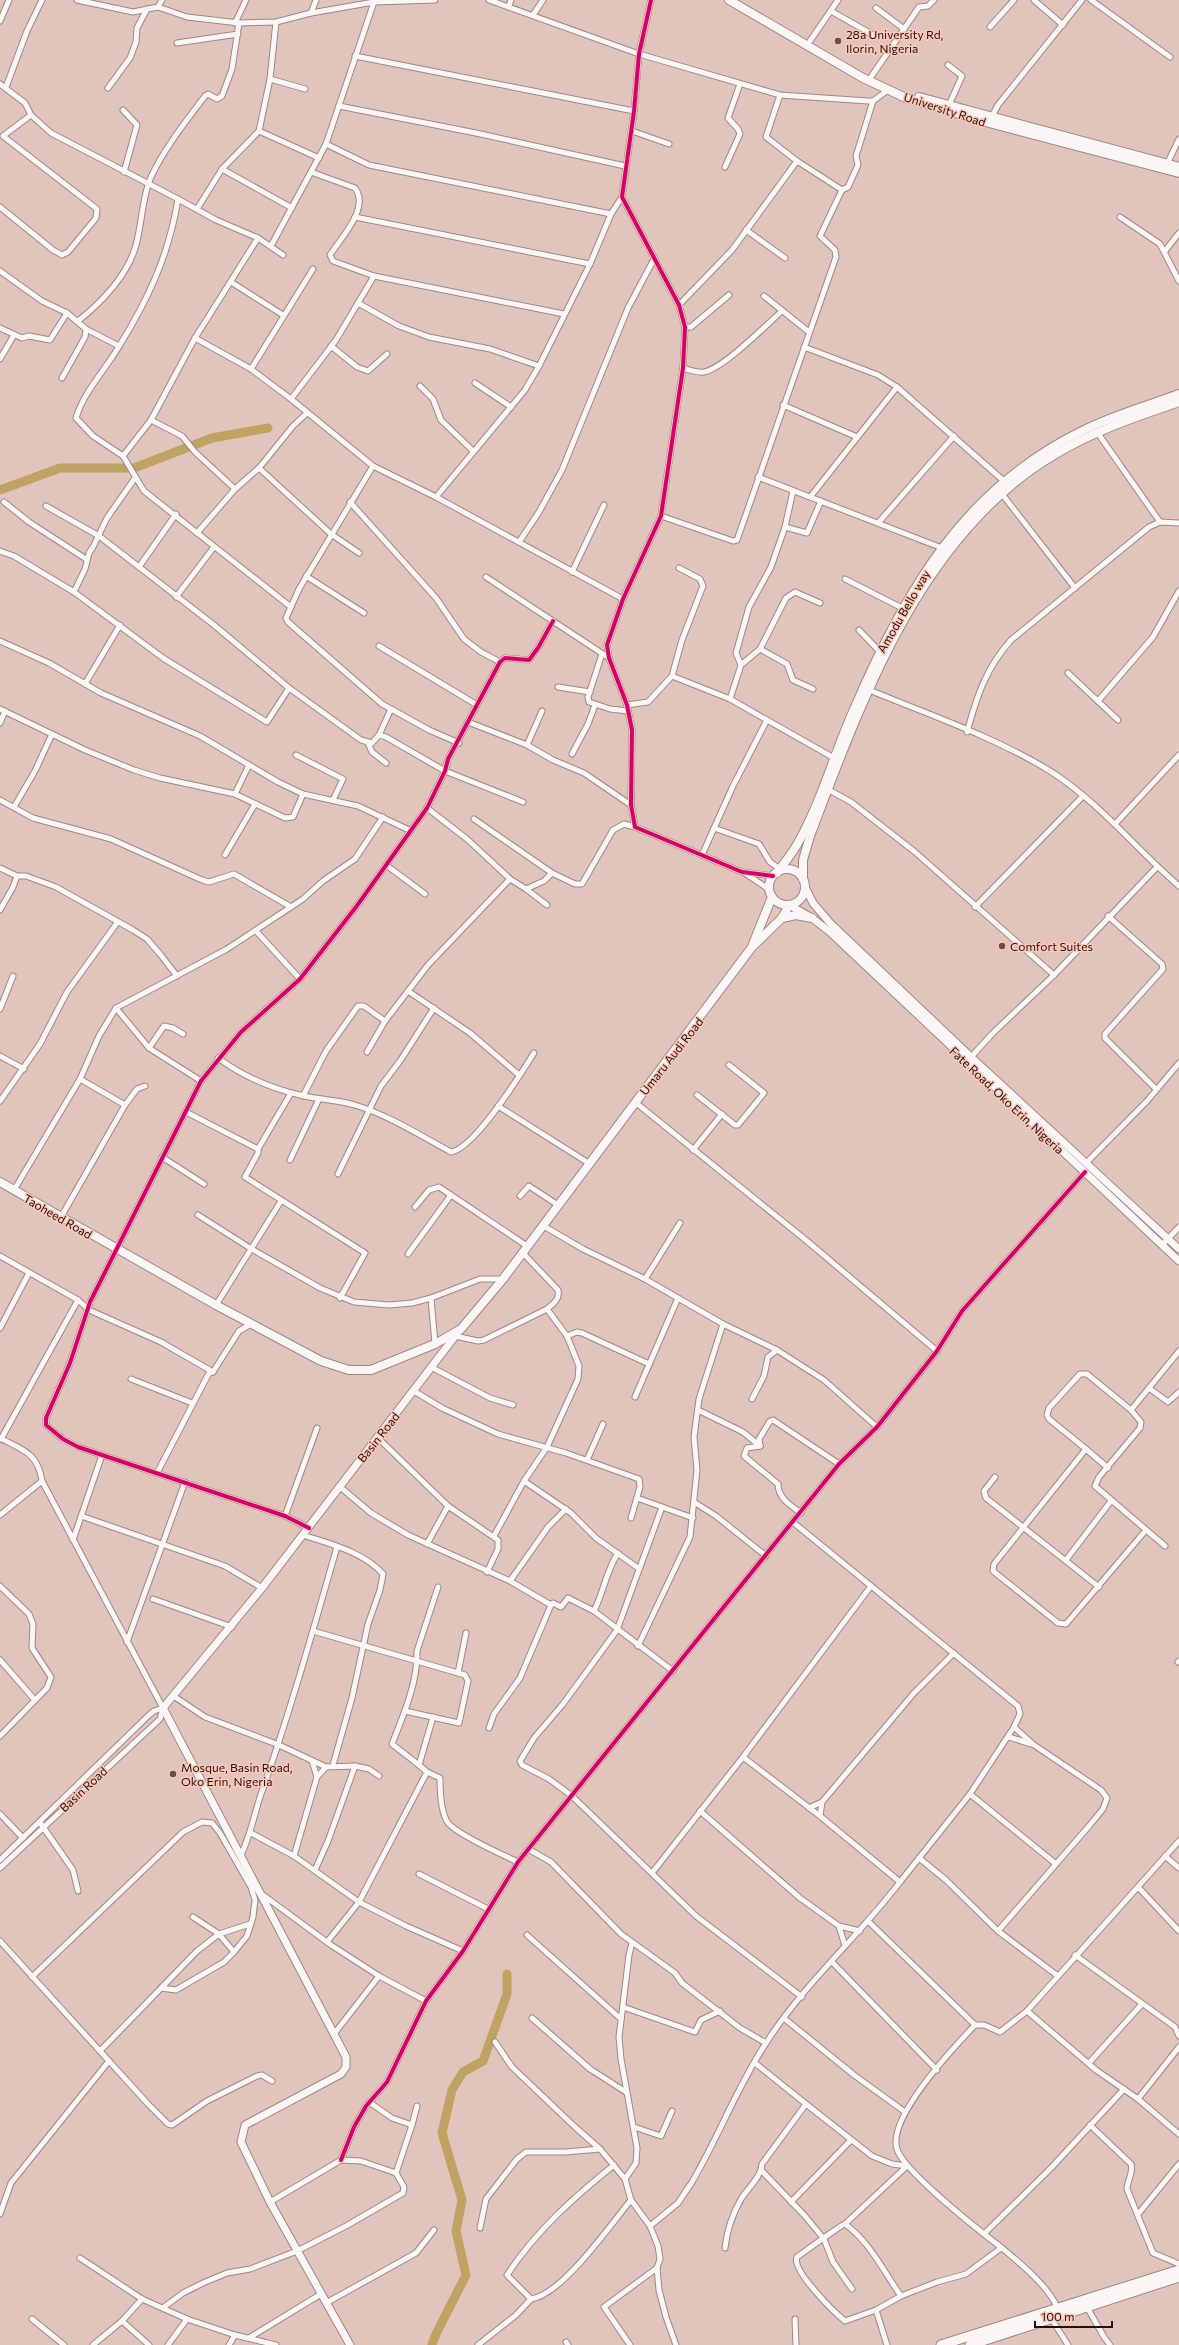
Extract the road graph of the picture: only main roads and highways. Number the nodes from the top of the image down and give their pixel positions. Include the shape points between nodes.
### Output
1 (730, 0) edge
2 (740, 0) edge
3 (990, 120) junction
4 (1164, 165) junction
5 (1179, 167) edge
6 (1179, 173) edge
7 (1179, 394) edge
8 (1179, 402) edge
9 (866, 689) junction
10 (777, 872) junction
11 (804, 883) junction
12 (771, 894) junction
13 (789, 905) junction
14 (782, 918) junction
15 (812, 918) road end
16 (752, 947) junction
17 (590, 1164) joint
18 (0, 1182) edge
19 (458, 1333) joint
20 (1179, 2270) edge
21 (1179, 2277) edge
22 (1012, 2327) junction
23 (945, 2344) edge
24 (970, 2345) edge

1 - 3 main road, University Road via 888,90 939,109
2 - 3 main road, University Road via 871,77 914,95
3 - 4 main road, University Road
4 - 5 main road, University Road
4 - 6 main road, University Road
7 - 9 main road, Amodu Bello way via 1083,430 1052,447 1005,482 966,518 915,585 880,652
8 - 9 main road, Amodu Bello way via 1097,432 1054,455 1002,494 957,541 928,579
9 - 10 main road, Amodu Bello way via 804,832
9 - 11 main road, Amodu Bello way via 806,849
10 - 11 main road via 792,870
10 - 12 main road
11 - 13 main road via 802,898
12 - 13 main road via 777,902
12 - 16 main road
13 - 14 main road
14 - 15 main road via 796,915
14 - 16 main road
16 - 17 main road, Umaru Audi Road
17 - 19 main road, Basin Road via 504,1279
18 - 19 main road, Taoheed Road via 216,1305 321,1361 349,1370 371,1370
20 - 22 highway via 1057,2307
21 - 22 highway via 1051,2318
22 - 23 highway
22 - 24 highway

